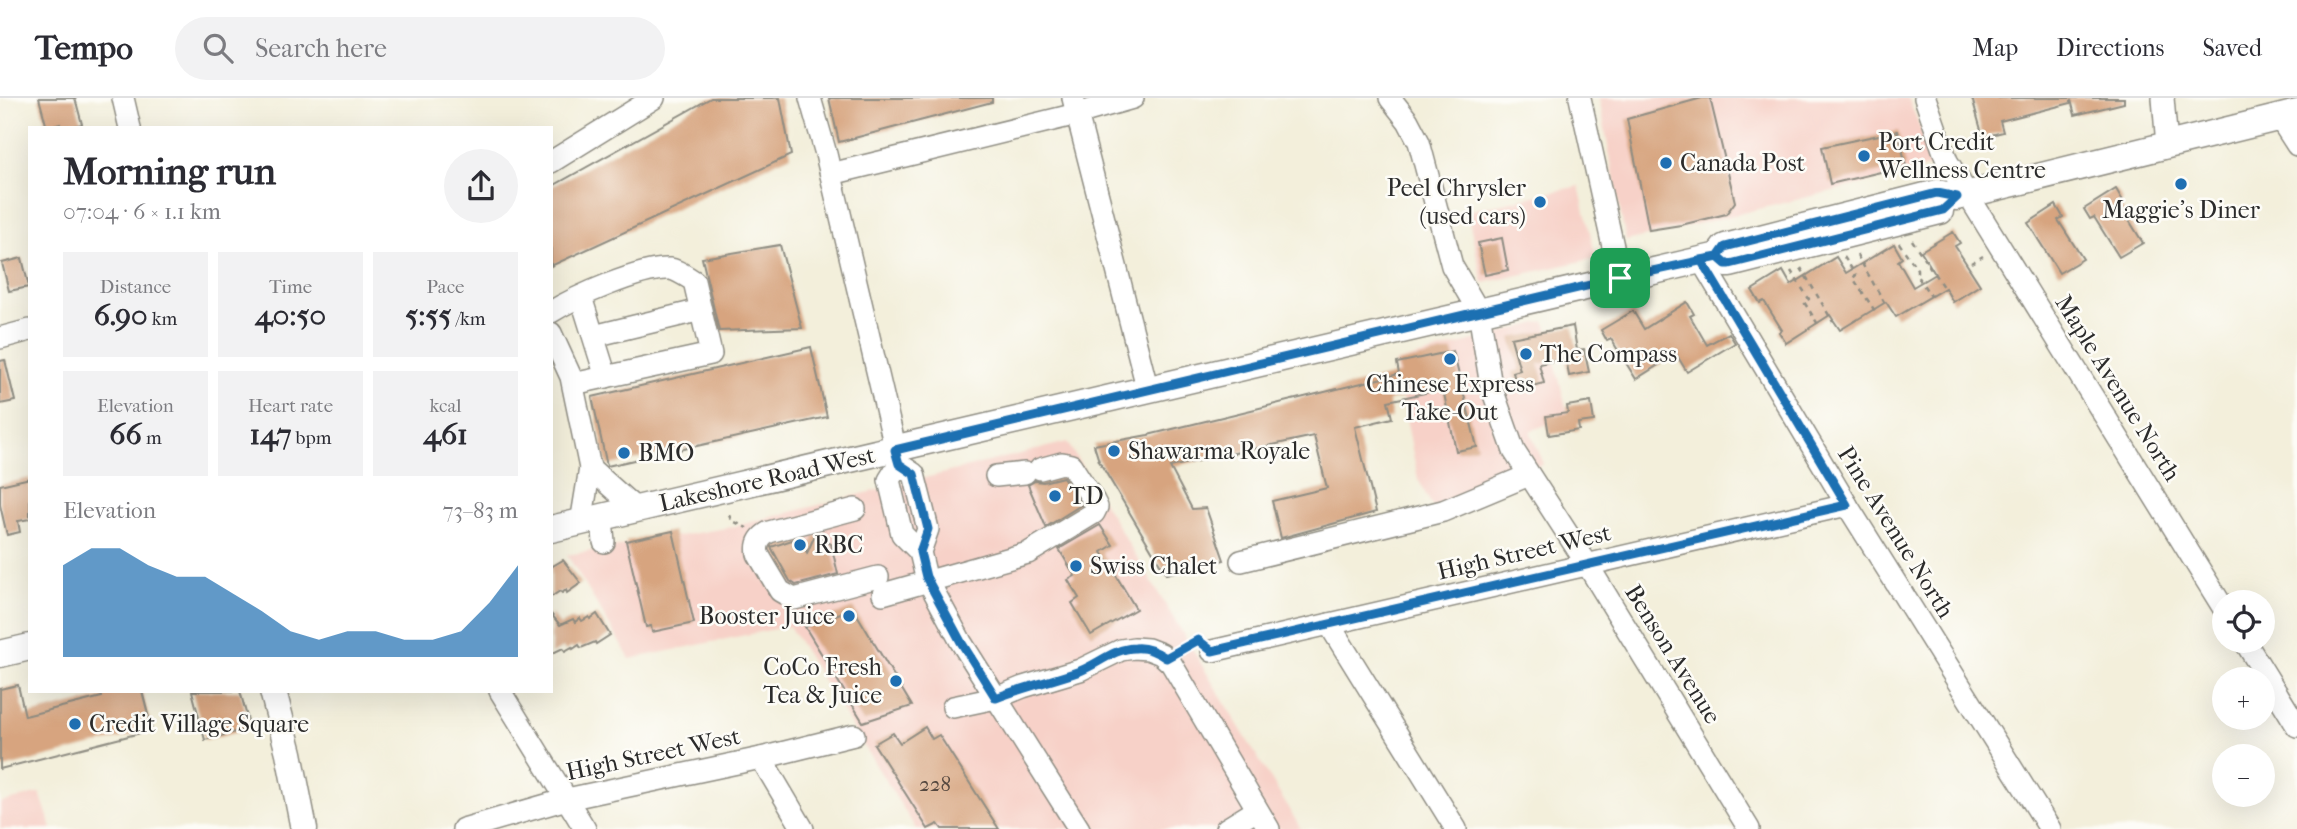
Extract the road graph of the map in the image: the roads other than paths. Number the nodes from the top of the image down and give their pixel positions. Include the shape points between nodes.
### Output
1 (123, 98) edge
2 (654, 98) edge
3 (810, 98) edge
4 (1133, 98) edge
5 (1390, 98) edge
6 (1580, 98) edge
7 (1924, 98) edge
8 (2163, 98) edge
9 (1075, 106) edge
10 (2288, 115) edge
11 (130, 126) edge
12 (2167, 145) junction
13 (2297, 145) edge
14 (553, 161) edge
15 (831, 174) junction
16 (1963, 196) junction
17 (1709, 258) junction
18 (1620, 278) junction
19 (581, 297) junction
20 (701, 310) junction
21 (553, 312) edge
22 (1479, 312) junction
23 (28, 331) edge
24 (594, 336) junction
25 (0, 338) edge
26 (553, 338) edge
27 (606, 376) junction
28 (573, 384) junction
29 (1148, 391) junction
30 (897, 457) junction
31 (590, 468) junction
32 (1529, 475) junction
33 (996, 476) dead end
34 (1847, 505) junction
35 (636, 509) junction
36 (855, 509) dead end
37 (596, 528) junction
38 (553, 529) edge
39 (1241, 561) dead end
40 (1587, 565) junction
41 (929, 582) junction
42 (2212, 590) edge
43 (1329, 624) junction
44 (1212, 651) road end
45 (2252, 653) edge
46 (274, 693) edge
47 (501, 693) edge
48 (996, 698) junction
49 (953, 708) dead end
50 (2297, 726) edge
51 (854, 735) dead end
52 (761, 758) junction
53 (567, 799) junction
54 (1257, 810) junction
55 (304, 829) edge
56 (463, 829) edge
57 (585, 829) edge
58 (803, 829) edge
59 (1079, 829) edge
60 (1226, 829) edge
61 (1269, 829) edge
62 (1456, 829) edge
63 (1749, 829) edge
64 (2050, 829) edge

1 - 11 street
2 - 14 street
3 - 15 street
4 - 9 street
5 - 22 street via 1419,142 1452,266
6 - 18 street
7 - 16 street, Maple Avenue North
8 - 12 street
9 - 15 street
9 - 29 street
10 - 12 main road, Lakeshore Road West
10 - 13 street
12 - 16 main road, Lakeshore Road West
15 - 30 street
16 - 17 main road, Lakeshore Road West via 1937,193 1725,247
16 - 17 main road, Lakeshore Road West via 1943,210 1784,251 1730,264
16 - 42 street, Maple Avenue North
17 - 18 main road, Lakeshore Road West
17 - 34 street, Pine Avenue North
18 - 22 main road, Lakeshore Road West
19 - 20 street via 646,271 672,269 694,281
19 - 21 street
19 - 24 street
20 - 24 street
20 - 27 street via 711,354
22 - 29 main road, Lakeshore Road West
22 - 32 street, Benson Avenue via 1491,386 1514,451
23 - 25 street
24 - 27 street
26 - 28 street
27 - 28 street
28 - 31 street
29 - 30 main road, Lakeshore Road West
30 - 35 main road, Lakeshore Road West
30 - 41 street via 889,480 902,534 920,552
31 - 35 street
31 - 37 street
32 - 39 street via 1443,511
32 - 40 street, Benson Avenue
33 - 41 street via 1062,463 1071,466 1096,510 1037,549
34 - 40 street, High Street West
34 - 64 street, Pine Avenue North
35 - 37 main road, Lakeshore Road West
36 - 41 street via 763,536 758,554 780,591 799,599
37 - 38 main road, Lakeshore Road West
40 - 43 street, High Street West
40 - 63 street, Benson Avenue
41 - 48 street
43 - 44 street, High Street West
43 - 62 street
45 - 50 street
46 - 55 main road
47 - 53 street
48 - 49 street
48 - 54 street via 1080,670 1121,650 1148,649 1171,663
48 - 59 street
51 - 52 street, High Street West
52 - 53 street, High Street West
52 - 58 street
53 - 56 street, High Street West
53 - 57 street
54 - 60 street
54 - 61 street

